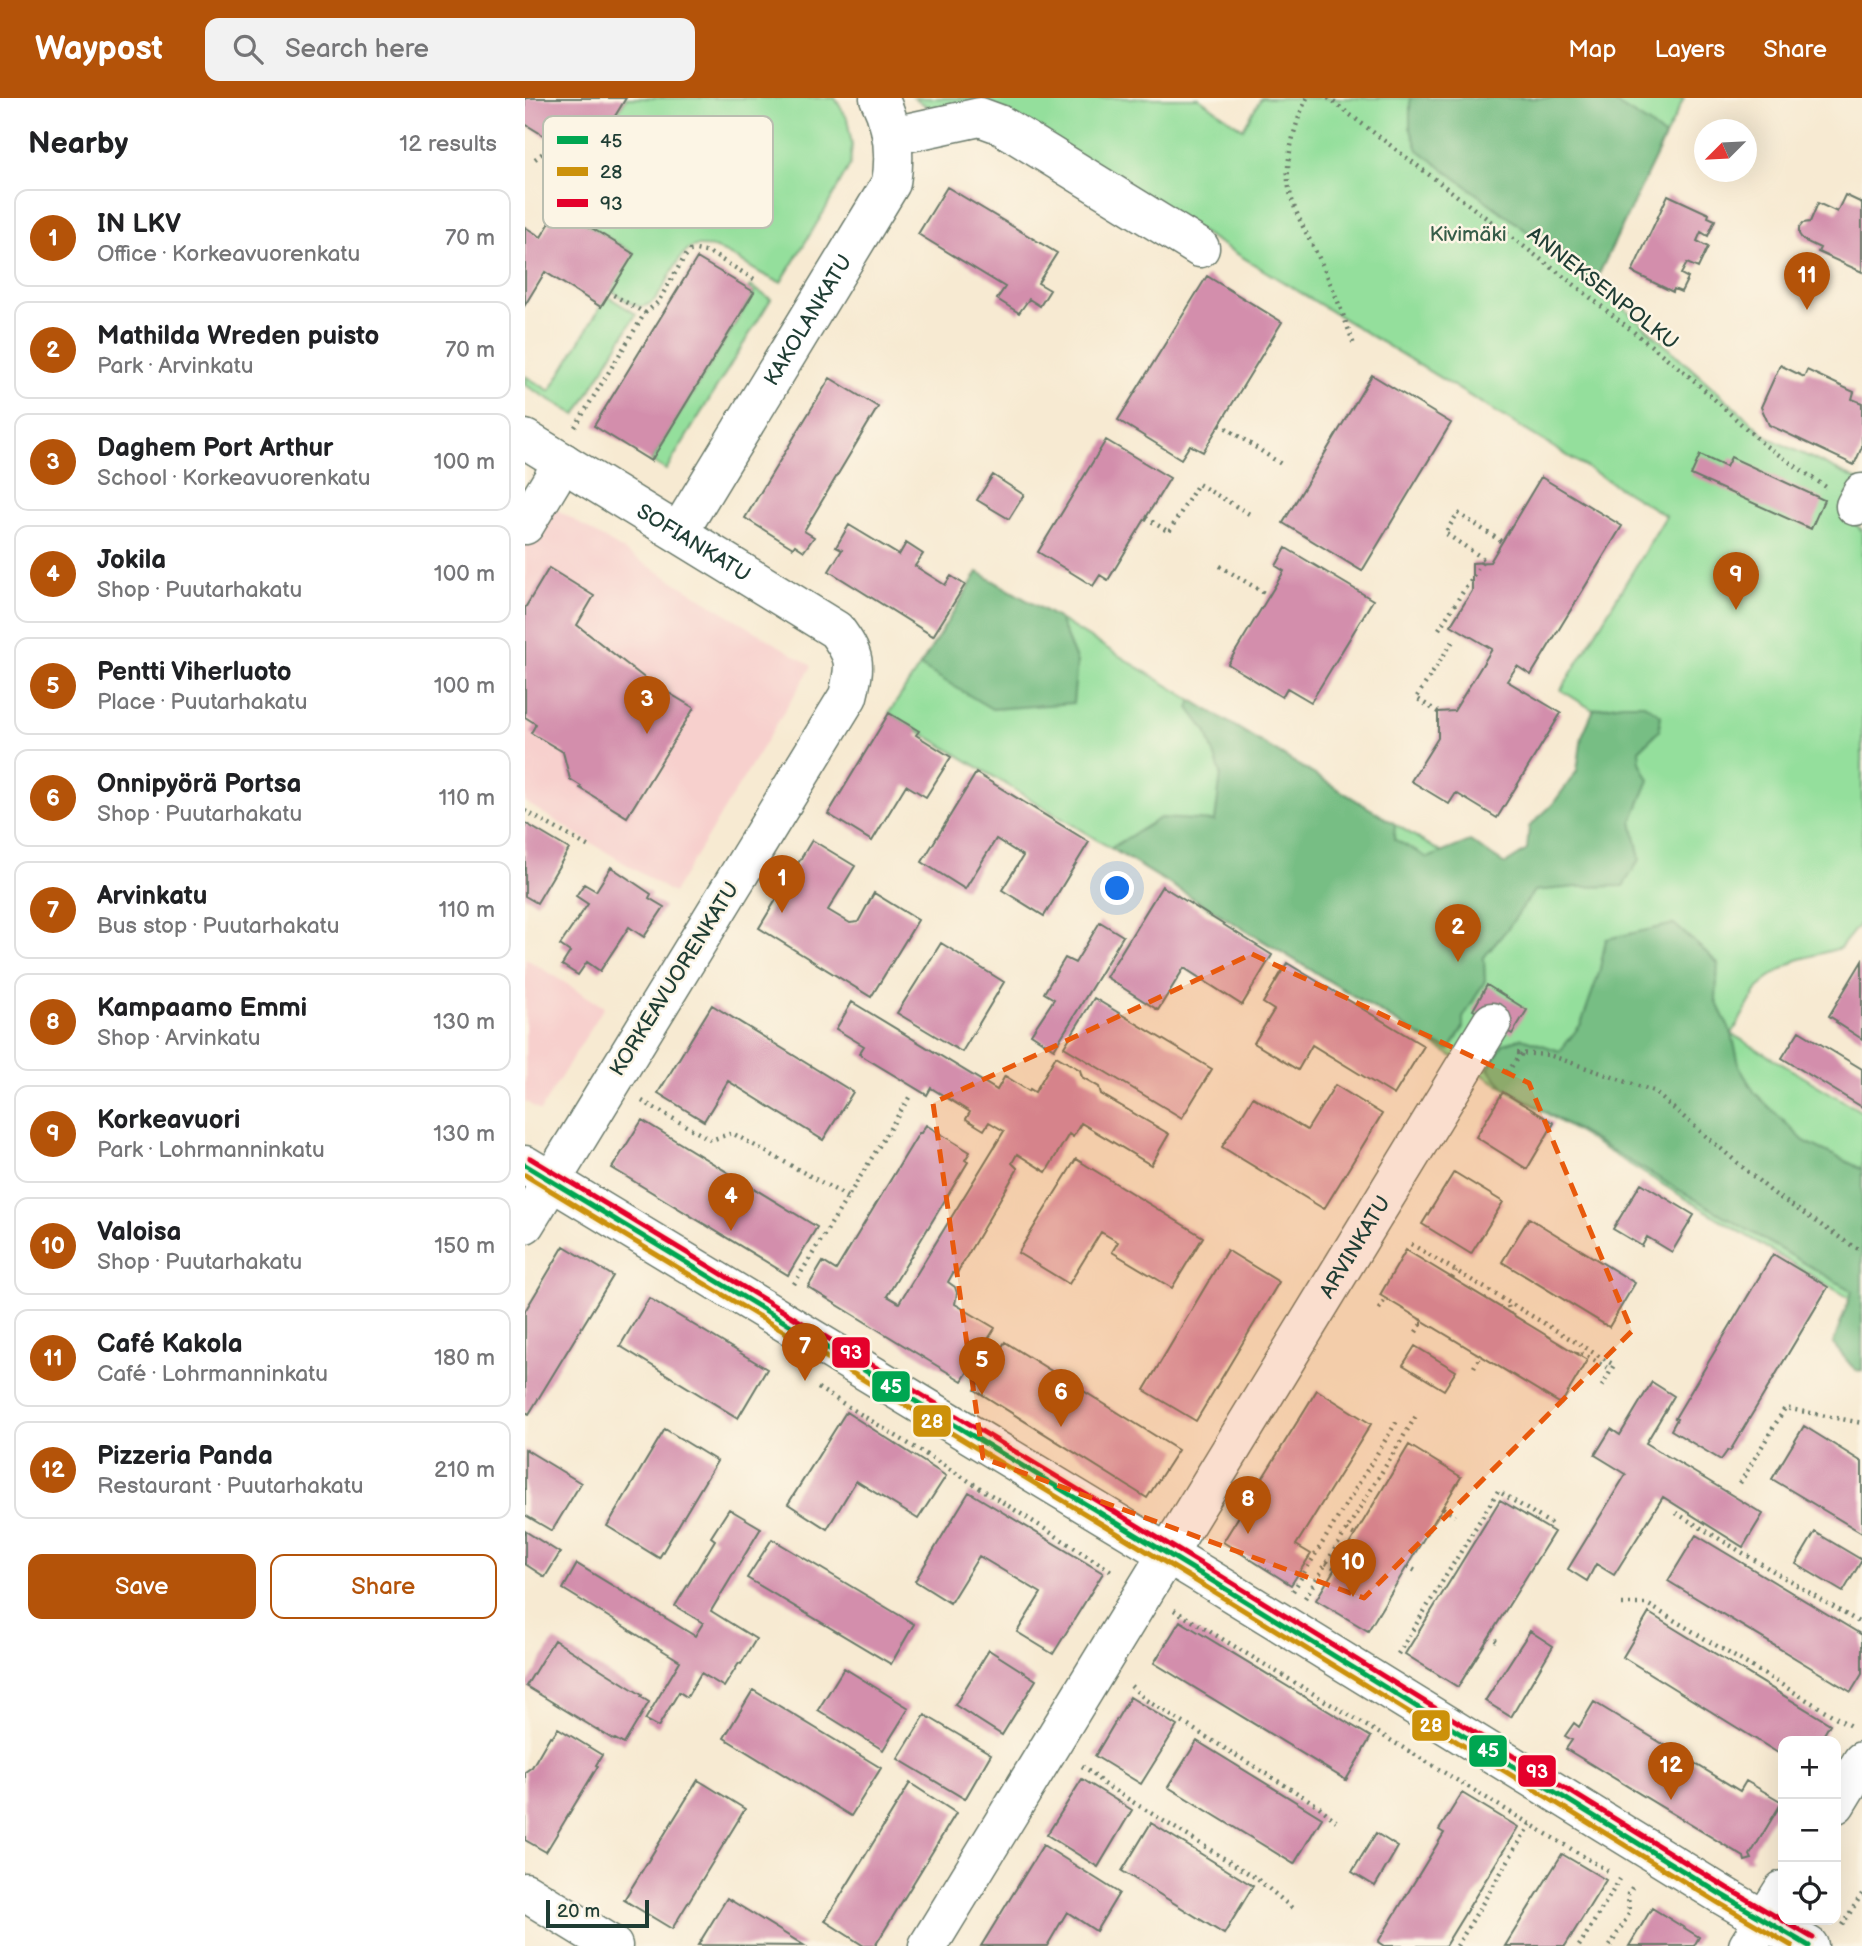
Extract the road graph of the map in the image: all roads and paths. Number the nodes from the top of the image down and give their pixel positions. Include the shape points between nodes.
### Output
1 (879, 98) edge
2 (1307, 98) edge
3 (1328, 98) edge
4 (892, 136) junction
5 (543, 153) edge
6 (535, 159) dead end
7 (1200, 248) dead end
8 (754, 279) dead end
9 (610, 293) dead end
10 (645, 313) junction
11 (1354, 345) dead end
12 (1220, 424) dead end
13 (577, 425) dead end
14 (525, 439) edge
15 (563, 462) junction
16 (1282, 464) dead end
17 (1859, 500) edge
18 (1251, 515) dead end
19 (1146, 518) dead end
20 (525, 525) edge
21 (679, 532) junction
22 (1502, 542) dead end
23 (1220, 566) dead end
24 (1269, 596) dead end
25 (1439, 629) dead end
26 (1454, 638) dead end
27 (853, 656) joint
28 (1438, 712) dead end
29 (525, 811) edge
30 (589, 847) dead end
31 (1500, 1037) joint
32 (910, 1096) dead end
33 (641, 1100) dead end
34 (538, 1173) edge
35 (848, 1197) junction
36 (525, 1224) edge
37 (1411, 1244) dead end
38 (1862, 1250) edge
39 (1456, 1271) junction
40 (1452, 1278) dead end
41 (794, 1284) dead end
42 (1385, 1298) dead end
43 (1507, 1306) junction
44 (1379, 1309) dead end
45 (1510, 1313) dead end
46 (1428, 1324) dead end
47 (1416, 1332) dead end
48 (1581, 1355) dead end
49 (1480, 1357) dead end
50 (1474, 1367) dead end
51 (1611, 1370) junction
52 (816, 1388) dead end
53 (1601, 1388) dead end
54 (1416, 1416) dead end
55 (1397, 1421) dead end
56 (1862, 1423) edge
57 (1383, 1470) junction
58 (1391, 1475) dead end
59 (1740, 1483) dead end
60 (1443, 1508) dead end
61 (1676, 1513) dead end
62 (1455, 1516) dead end
63 (1551, 1524) dead end
64 (1346, 1530) junction
65 (1355, 1535) dead end
66 (1167, 1554) junction
67 (1326, 1563) junction
68 (1407, 1566) dead end
69 (1335, 1568) dead end
70 (1419, 1573) dead end
71 (1118, 1576) dead end
72 (1293, 1592) dead end
73 (1304, 1599) dead end
74 (1622, 1604) dead end
75 (1171, 1608) dead end
76 (1862, 1624) edge
77 (1413, 1630) junction
78 (1489, 1636) dead end
79 (1500, 1643) dead end
80 (1410, 1647) dead end
81 (1398, 1655) dead end
82 (1131, 1686) dead end
83 (1862, 1733) edge
84 (1862, 1761) edge
85 (1082, 1766) dead end
86 (1839, 1799) edge
87 (1336, 1821) dead end
88 (1529, 1824) junction
89 (1609, 1872) dead end
90 (525, 1892) edge
91 (1862, 1894) edge
92 (1860, 1902) edge
93 (1291, 1908) dead end
94 (1765, 1919) edge
95 (1842, 1925) dead end
96 (613, 1946) edge
97 (928, 1946) edge
98 (1457, 1946) edge
99 (1579, 1946) edge
100 (1610, 1946) edge
101 (1809, 1946) edge

1 - 4 street, KAKOLANKATU
2 - 11 path via 1290,155 1292,202 1341,306
3 - 17 path, ANNEKSENPOLKU via 1688,375 1763,444
4 - 7 street via 988,119
4 - 21 street, KAKOLANKATU via 891,183
5 - 6 path
8 - 10 path via 710,253 690,251 658,302
9 - 10 path
10 - 13 path
12 - 16 path
14 - 15 street, SOFIANKATU
15 - 20 street
15 - 21 street, SOFIANKATU
18 - 19 path via 1198,484 1169,532
21 - 27 street, SOFIANKATU via 836,630
22 - 25 path via 1458,513 1445,533 1484,559
23 - 24 path
26 - 28 path via 1416,698
27 - 34 street, KORKEAVUORENKATU via 848,696
29 - 30 path
31 - 38 path via 1653,1091 1773,1193
31 - 66 street, ARVINKATU via 1454,1087
32 - 35 path
33 - 35 path via 711,1140 732,1133
34 - 36 street, KORKEAVUORENKATU
34 - 66 street
35 - 41 path
37 - 39 path
39 - 40 path
39 - 43 path
42 - 44 path
43 - 45 path
43 - 51 path via 1614,1365
46 - 47 path via 1420,1322
48 - 51 path
49 - 50 path
51 - 53 path
52 - 71 path
54 - 57 path
55 - 72 path
56 - 59 path via 1785,1408
57 - 58 path
57 - 64 path
60 - 62 path
61 - 76 path
63 - 77 path via 1498,1490
64 - 65 path
64 - 67 path
66 - 94 street
66 - 97 street, ARVINKATU
67 - 69 path
67 - 73 path
68 - 70 path
74 - 83 path via 1647,1604
75 - 88 path
77 - 80 path via 1406,1645
77 - 81 path
78 - 79 path
82 - 87 path
84 - 86 street
85 - 93 path via 1102,1783 1257,1878
88 - 89 path
88 - 98 path
90 - 96 street
91 - 92 path
92 - 95 path
94 - 101 street
99 - 100 path via 1620,1879 1633,1886 1628,1894 1629,1914

